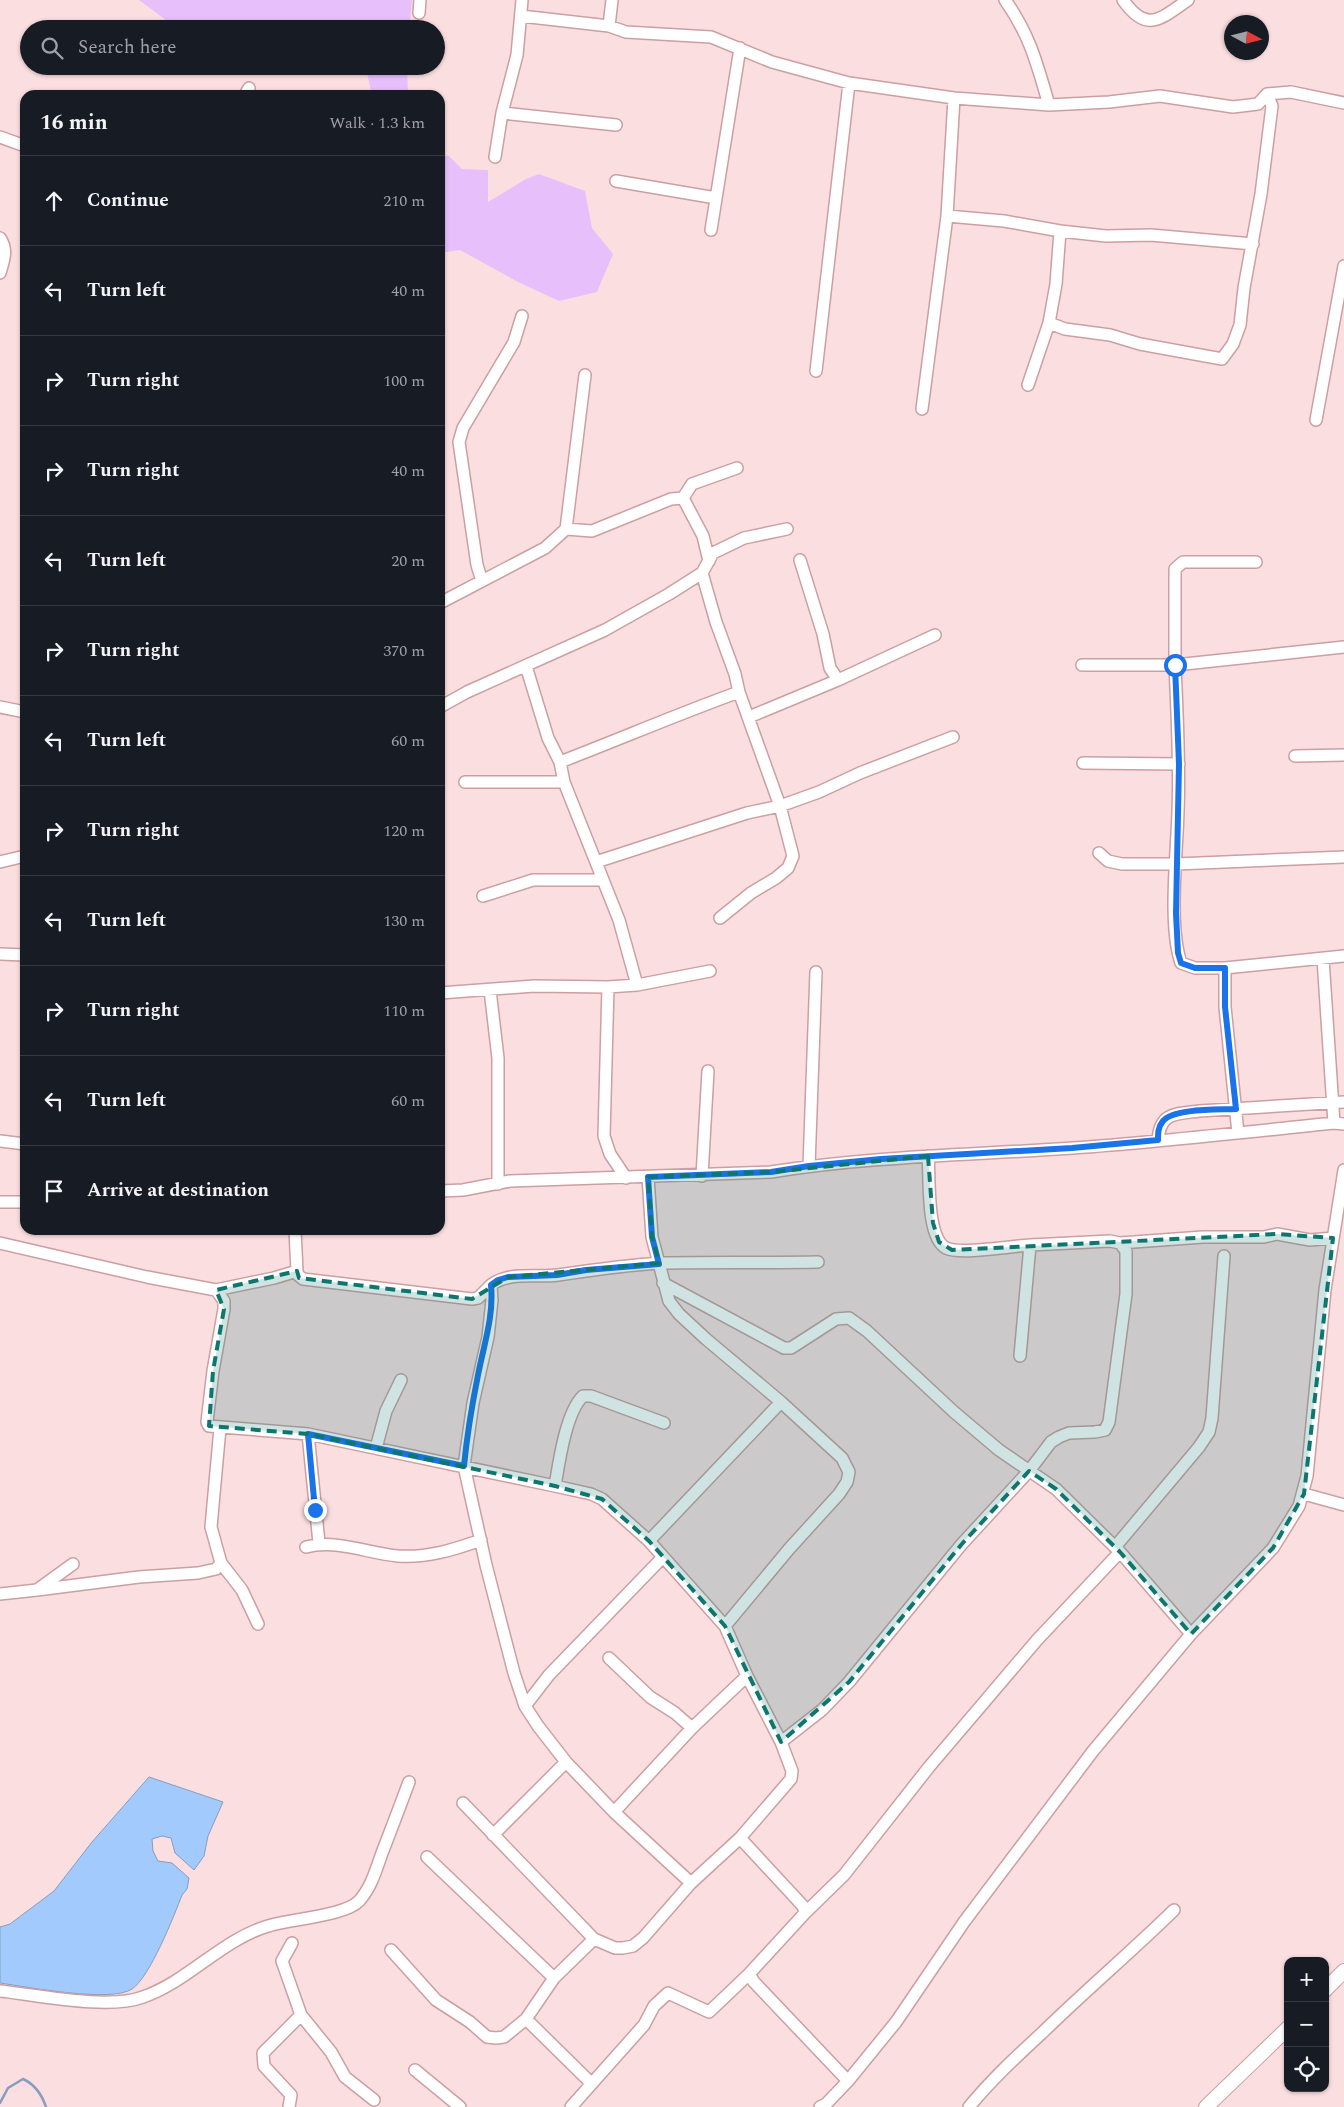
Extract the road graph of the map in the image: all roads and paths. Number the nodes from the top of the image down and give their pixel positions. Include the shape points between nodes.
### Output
1 (420, 0) edge
2 (522, 0) edge
3 (612, 0) edge
4 (1005, 0) edge
5 (1123, 0) edge
6 (1188, 0) edge
7 (419, 13) dead end
8 (521, 16) junction
9 (608, 26) junction
10 (740, 48) junction
11 (849, 83) junction
12 (1268, 94) junction
13 (954, 98) junction
14 (1344, 103) edge
15 (1049, 105) junction
16 (502, 113) junction
17 (616, 126) dead end
18 (0, 136) edge
19 (20, 144) edge
20 (494, 156) dead end
21 (616, 181) dead end
22 (716, 198) junction
23 (947, 216) junction
24 (711, 230) dead end
25 (1060, 231) junction
26 (0, 238) edge
27 (1253, 244) junction
28 (1344, 266) edge
29 (0, 273) edge
30 (522, 316) dead end
31 (1049, 324) junction
32 (816, 371) dead end
33 (585, 376) dead end
34 (1028, 385) dead end
35 (922, 409) dead end
36 (1316, 420) dead end
37 (737, 468) dead end
38 (683, 498) junction
39 (566, 529) junction
40 (787, 529) dead end
41 (800, 560) dead end
42 (709, 561) junction
43 (1256, 562) dead end
44 (702, 573) junction
45 (482, 581) junction
46 (445, 600) edge
47 (935, 636) dead end
48 (1344, 647) edge
49 (1082, 665) dead end
50 (1175, 665) junction
51 (526, 666) junction
52 (838, 680) junction
53 (739, 692) junction
54 (445, 704) edge
55 (0, 707) edge
56 (20, 711) edge
57 (749, 717) junction
58 (953, 736) dead end
59 (1344, 755) edge
60 (1296, 756) dead end
61 (560, 762) junction
62 (1083, 763) dead end
63 (1179, 764) junction
64 (464, 782) dead end
65 (564, 782) junction
66 (780, 806) junction
67 (1099, 853) dead end
68 (20, 857) edge
69 (1344, 857) edge
70 (0, 862) edge
71 (596, 862) junction
72 (1176, 864) junction
73 (603, 880) junction
74 (483, 896) dead end
75 (720, 918) dead end
76 (0, 954) edge
77 (20, 955) edge
78 (1344, 956) edge
79 (1323, 959) junction
80 (1225, 968) junction
81 (710, 970) dead end
82 (816, 972) dead end
83 (637, 985) junction
84 (608, 987) junction
85 (490, 990) junction
86 (445, 993) edge
87 (708, 1071) dead end
88 (1338, 1102) edge
89 (1236, 1109) junction
90 (1339, 1124) edge
91 (1238, 1133) junction
92 (1158, 1140) junction
93 (0, 1141) edge
94 (20, 1143) edge
95 (928, 1156) junction
96 (809, 1166) junction
97 (1344, 1170) edge
98 (702, 1176) junction
99 (648, 1177) junction
100 (626, 1178) junction
101 (498, 1184) junction
102 (445, 1190) edge
103 (0, 1202) edge
104 (20, 1202) edge
105 (295, 1235) edge
106 (1334, 1238) junction
107 (1120, 1243) junction
108 (0, 1244) edge
109 (1030, 1245) junction
110 (1224, 1256) dead end
111 (818, 1262) dead end
112 (659, 1264) junction
113 (297, 1270) junction
114 (663, 1283) junction
115 (491, 1285) junction
116 (216, 1290) junction
117 (1020, 1356) dead end
118 (401, 1380) dead end
119 (780, 1402) junction
120 (664, 1423) dead end
121 (220, 1428) junction
122 (308, 1434) junction
123 (376, 1448) junction
124 (464, 1466) junction
125 (1030, 1472) junction
126 (555, 1486) junction
127 (1304, 1494) junction
128 (1344, 1504) edge
129 (481, 1540) junction
130 (649, 1541) junction
131 (319, 1543) junction
132 (306, 1547) dead end
133 (1118, 1550) junction
134 (663, 1557) junction
135 (221, 1563) junction
136 (73, 1564) dead end
137 (37, 1590) junction
138 (0, 1594) edge
139 (258, 1624) dead end
140 (725, 1626) junction
141 (1191, 1634) junction
142 (609, 1658) dead end
143 (747, 1676) junction
144 (526, 1706) junction
145 (692, 1728) junction
146 (781, 1742) junction
147 (566, 1762) junction
148 (409, 1782) dead end
149 (463, 1803) dead end
150 (614, 1812) junction
151 (494, 1835) junction
152 (740, 1838) junction
153 (427, 1857) dead end
154 (691, 1883) junction
155 (1174, 1910) dead end
156 (805, 1913) junction
157 (594, 1939) junction
158 (292, 1943) dead end
159 (392, 1950) dead end
160 (1344, 1971) edge
161 (749, 1974) junction
162 (554, 1978) junction
163 (1329, 1986) edge
164 (0, 1991) edge
165 (301, 2015) junction
166 (526, 2019) junction
167 (1284, 2032) edge
168 (415, 2070) dead end
169 (848, 2081) junction
170 (590, 2083) junction
171 (374, 2100) dead end
172 (825, 2106) edge
173 (289, 2107) edge
174 (460, 2107) edge
175 (571, 2107) edge
176 (969, 2107) edge
177 (1206, 2107) edge

1 - 7 street
2 - 8 street
3 - 9 street
4 - 15 street via 1032,46
5 - 6 street via 1136,16 1147,21 1160,18
8 - 9 street
8 - 16 street via 517,55
9 - 10 street via 626,32 711,37
10 - 11 street via 772,62
10 - 22 street
11 - 13 street
11 - 32 street
12 - 14 street via 1291,92
12 - 15 street via 1258,104 1233,107 1160,96
12 - 27 street via 1272,106
13 - 15 street
13 - 23 street
16 - 17 street
16 - 20 street
18 - 19 street
21 - 22 street
22 - 24 street
23 - 25 street via 1004,221
23 - 35 street
25 - 27 street
25 - 31 street
26 - 29 street via 5,246 5,258
27 - 31 street via 1240,325 1233,344 1222,359
28 - 36 street
30 - 45 street via 514,342 463,428 459,442
31 - 34 street
33 - 39 street
37 - 38 street via 692,484
38 - 39 street via 671,499 592,531
38 - 42 street via 703,536
39 - 45 street via 545,548
40 - 42 street via 744,538 713,553
41 - 52 street via 830,668
42 - 44 street
43 - 50 street via 1183,562 1175,569
44 - 51 street via 605,630
44 - 53 street
45 - 46 street
47 - 52 street
48 - 50 street
49 - 50 street
50 - 63 street
51 - 54 street
51 - 61 street via 548,738
52 - 57 street
53 - 57 street
53 - 61 street
55 - 56 street
57 - 66 street
58 - 66 street
59 - 60 street
61 - 65 street
62 - 63 street
63 - 72 street
64 - 65 street
65 - 71 street
66 - 71 street via 746,813
66 - 75 street via 793,856 788,868
67 - 72 street via 1108,861 1122,864
68 - 70 street
69 - 72 street
71 - 73 street
72 - 80 street via 1176,921 1181,963 1195,968
73 - 74 street via 533,880
73 - 83 street via 619,920
76 - 77 street
78 - 79 street
79 - 80 street
79 - 88 street
80 - 89 street via 1225,1007
81 - 83 street
82 - 96 street
83 - 84 street
84 - 85 street via 534,986
84 - 100 street via 604,1136 610,1154
85 - 86 street
85 - 101 street via 498,1058
87 - 98 street
88 - 89 street
88 - 90 street
89 - 91 street
89 - 92 street via 1176,1114 1164,1119 1159,1127
90 - 91 street
91 - 92 street
92 - 95 street
93 - 94 street
95 - 96 street
95 - 109 street via 933,1223 944,1248 962,1251
96 - 98 street
97 - 106 street
98 - 99 street
99 - 100 street
99 - 112 street via 652,1237
100 - 101 street
101 - 102 street
103 - 104 street
105 - 113 street
106 - 107 street via 1310,1240 1277,1234
106 - 127 street via 1325,1290
107 - 109 street
107 - 125 street via 1126,1251 1126,1294 1109,1422 1105,1430 1069,1433 1051,1442
108 - 116 street
109 - 117 street
110 - 133 street via 1209,1432
111 - 112 street
112 - 114 street
112 - 115 street via 508,1277
113 - 115 street via 300,1278 308,1280 472,1299 478,1298
113 - 116 street
114 - 119 street via 669,1301 679,1314
114 - 125 street via 784,1348 790,1348 836,1319 849,1318 999,1450
115 - 124 street via 488,1337 472,1403
116 - 121 street via 224,1300 224,1309 207,1422 209,1426
118 - 123 street via 386,1411
119 - 130 street
119 - 140 street via 842,1458 848,1472 847,1482
120 - 126 street via 591,1396 583,1396 566,1433
121 - 122 street
121 - 135 street via 211,1527
122 - 123 street
122 - 131 street
123 - 124 street
124 - 126 street
124 - 129 street
125 - 133 street via 1056,1489
125 - 146 street via 961,1545 849,1682 808,1722
126 - 130 street via 591,1494 602,1500
127 - 128 street
127 - 141 street via 1274,1548
129 - 131 street via 424,1557 397,1556
129 - 144 street via 514,1673
130 - 134 street
131 - 132 street
133 - 141 street
133 - 156 street via 929,1766 844,1875
134 - 140 street
134 - 144 street via 548,1675
135 - 137 street via 216,1568 198,1573
135 - 139 street via 242,1590
136 - 137 street
137 - 138 street
140 - 143 street
141 - 169 street via 1093,1751 964,1922 896,2022
142 - 145 street via 650,1697
143 - 145 street
143 - 146 street
144 - 147 street
145 - 150 street
146 - 152 street via 792,1771 791,1779
147 - 150 street
147 - 151 street
148 - 164 street via 370,1886 358,1902 339,1911 244,1934 171,1983 128,2001 102,2003
149 - 151 street
150 - 154 street
151 - 157 street
152 - 154 street
152 - 156 street via 803,1906
153 - 162 street
154 - 157 street via 633,1946 615,1948
155 - 176 street via 1012,2060
156 - 161 street
157 - 162 street
158 - 165 street via 282,1962
159 - 166 street via 436,2000 487,2037 504,2037
160 - 163 main road
161 - 169 street
161 - 170 street via 709,2012 668,1993 654,2006 644,2026
162 - 166 street
165 - 171 street via 331,2052 345,2077
165 - 173 street via 263,2053 264,2066 291,2095
166 - 170 street
167 - 177 main road
168 - 174 street
169 - 172 street
170 - 175 street

